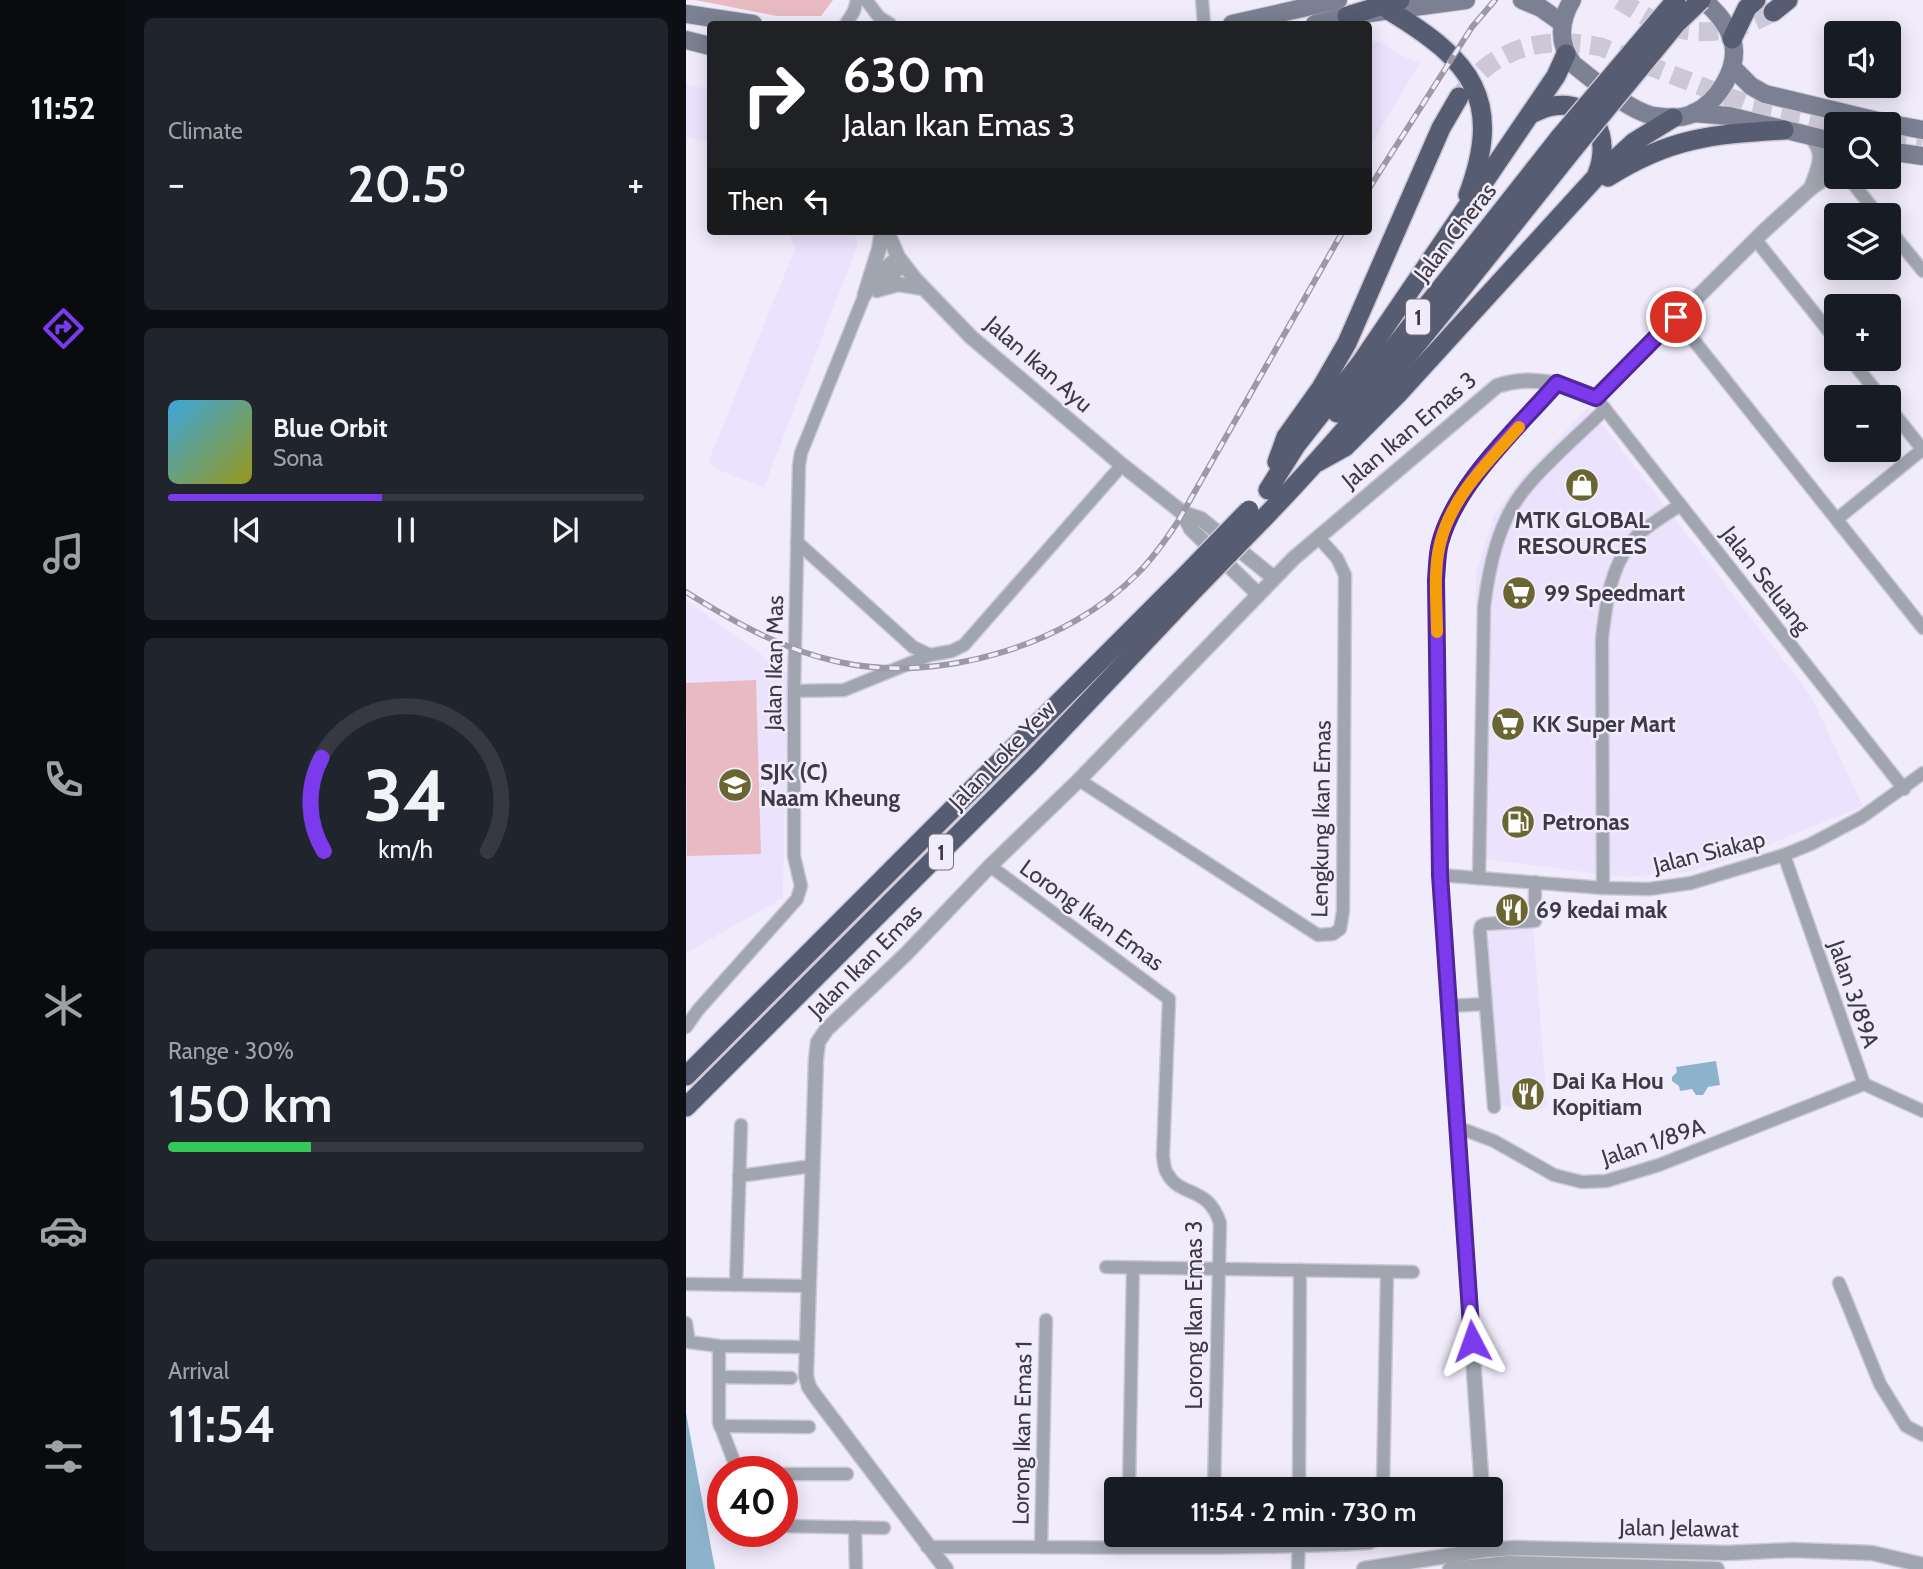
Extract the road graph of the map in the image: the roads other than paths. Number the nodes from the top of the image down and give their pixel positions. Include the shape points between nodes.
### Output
1 (857, 0) edge
2 (866, 0) edge
3 (1202, 0) edge
4 (1466, 0) edge
5 (1522, 0) edge
6 (1572, 0) edge
7 (1676, 0) edge
8 (1702, 0) edge
9 (1756, 0) edge
10 (1395, 5) edge
11 (1343, 8) edge
12 (1311, 11) edge
13 (686, 16) edge
14 (728, 21) edge
15 (848, 21) edge
16 (885, 21) edge
17 (1204, 21) edge
18 (1250, 21) edge
19 (1562, 23) junction
20 (707, 27) edge
21 (1732, 39) junction
22 (686, 40) edge
23 (707, 45) edge
24 (1566, 54) junction
25 (1732, 67) junction
26 (1459, 97) tunnel mouth
27 (1800, 103) junction
28 (1531, 114) junction
29 (1693, 114) junction
30 (1673, 118) junction
31 (1923, 130) edge
32 (1798, 134) junction
33 (1824, 139) edge
34 (1567, 142) junction
35 (1901, 153) edge
36 (1923, 156) edge
37 (1595, 177) junction
38 (1824, 179) edge
39 (1811, 188) junction
40 (1857, 189) edge
41 (1577, 196) junction
42 (1869, 203) edge
43 (1457, 222) junction
44 (883, 235) edge
45 (886, 235) edge
46 (1755, 239) junction
47 (1901, 244) edge
48 (901, 260) junction
49 (1923, 271) edge
50 (923, 288) junction
51 (871, 292) junction
52 (1676, 317) junction
53 (1824, 325) edge
54 (1860, 371) edge
55 (1557, 383) junction
56 (1871, 385) edge
57 (1600, 404) junction
58 (1901, 423) edge
59 (1923, 450) edge
60 (1318, 462) junction
61 (1122, 465) junction
62 (1268, 490) junction
63 (1680, 505) junction
64 (1183, 513) junction
65 (1255, 515) junction
66 (1837, 519) junction
67 (1318, 537) junction
68 (797, 541) junction
69 (1294, 558) junction
70 (1254, 561) junction
71 (1241, 575) junction
72 (1274, 578) junction
73 (1185, 587) junction
74 (1258, 594) junction
75 (1231, 621) junction
76 (1923, 628) edge
77 (930, 655) junction
78 (794, 691) junction
79 (1923, 773) edge
80 (1079, 780) junction
81 (1904, 789) junction
82 (1784, 855) junction
83 (990, 866) junction
84 (1440, 875) junction
85 (1479, 878) junction
86 (1535, 882) junction
87 (1603, 888) junction
88 (1170, 999) joint
89 (1485, 1004) junction
90 (1448, 1006) junction
91 (686, 1027) edge
92 (686, 1076) edge
93 (1864, 1084) junction
94 (686, 1107) edge
95 (1494, 1107) dead end
96 (1923, 1111) edge
97 (741, 1125) dead end
98 (1457, 1127) junction
99 (811, 1167) junction
100 (739, 1176) junction
101 (1105, 1267) dead end
102 (1133, 1268) junction
103 (1219, 1269) junction
104 (1300, 1270) junction
105 (1387, 1272) junction
106 (1413, 1272) dead end
107 (1839, 1283) dead end
108 (686, 1284) edge
109 (736, 1285) junction
110 (807, 1286) junction
111 (1046, 1320) dead end
112 (686, 1323) edge
113 (719, 1346) junction
114 (806, 1348) junction
115 (719, 1377) junction
116 (791, 1378) dead end
117 (720, 1426) junction
118 (809, 1427) dead end
119 (1923, 1435) edge
120 (732, 1456) edge
121 (798, 1474) edge
122 (847, 1474) dead end
123 (1129, 1477) edge
124 (1214, 1477) edge
125 (1299, 1477) edge
126 (1383, 1477) edge
127 (1481, 1477) edge
128 (798, 1526) edge
129 (855, 1527) junction
130 (884, 1528) dead end
131 (1104, 1543) edge
132 (927, 1547) junction
133 (1041, 1547) junction
134 (1192, 1547) edge
135 (1234, 1547) edge
136 (1299, 1547) edge
137 (1213, 1549) joint
138 (1485, 1550) edge
139 (1872, 1553) junction
140 (1923, 1566) edge
141 (856, 1569) edge
142 (946, 1569) edge
143 (1298, 1569) edge
144 (1364, 1569) edge
145 (1450, 1569) edge
146 (1717, 1569) edge
147 (1894, 1569) edge
148 (1914, 1569) edge

1 - 15 street
2 - 16 street
3 - 17 street
4 - 10 main road
5 - 19 main road
6 - 19 main road
7 - 34 highway, Jalan Cheras / 1, bridge
8 - 21 main road via 1723,21
8 - 34 highway, Jalan Cheras / 1, bridge
9 - 21 highway
10 - 11 highway
10 - 43 highway via 1463,67 1481,104 1478,164
11 - 12 main road
12 - 18 main road
13 - 14 main road
13 - 20 main road
19 - 24 main road
21 - 25 main road
22 - 23 main road
24 - 28 highway
24 - 30 main road via 1584,73 1638,110
25 - 27 main road via 1757,90
25 - 29 main road via 1717,93
26 - 62 highway via 1441,128 1347,343 1286,437
27 - 31 main road
27 - 32 main road via 1793,116
28 - 37 highway via 1559,106 1592,118 1603,144
28 - 43 highway
29 - 30 main road
29 - 32 main road via 1729,116
30 - 37 highway via 1634,142
32 - 33 main road
32 - 39 street via 1820,150
32 - 41 highway via 1722,134 1677,142 1627,165
34 - 60 highway, Jalan Cheras / 1 via 1408,357
34 - 62 highway, Jalan Cheras / 1
35 - 36 main road
37 - 41 highway
38 - 39 street
39 - 46 street
40 - 42 street
41 - 60 highway via 1396,395 1345,447
43 - 62 highway
44 - 51 street
45 - 48 street, Jalan Ikan Ayu
46 - 52 street
46 - 53 street
47 - 49 street
48 - 50 street, Jalan Ikan Ayu
48 - 51 street, Jalan Ikan Mas via 882,270
50 - 51 street via 898,284
50 - 61 street, Jalan Ikan Ayu via 971,337
51 - 68 street, Jalan Ikan Mas via 801,453
52 - 57 street
52 - 66 street
54 - 56 street
55 - 57 street, Jalan Ikan Emas 3
55 - 67 street, Jalan Ikan Emas 3 via 1521,380 1497,386
55 - 84 street via 1468,484 1439,545
57 - 63 street, Jalan Seluang
57 - 85 street via 1524,490 1509,514 1488,573 1483,617
58 - 59 street
59 - 66 street
60 - 65 highway, Jalan Loke Yew / 1
61 - 64 street, Jalan Ikan Ayu
61 - 77 street via 976,634 952,651
62 - 65 highway, Jalan Loke Yew / 1
63 - 81 street, Jalan Seluang
63 - 87 street via 1627,548 1606,605 1602,639
64 - 70 street, Jalan Ikan Ayu via 1202,519
64 - 71 street, Jalan Ikan Ayu via 1191,529
65 - 73 highway, Jalan Loke Yew / 1, bridge
66 - 76 street
67 - 69 street, Jalan Ikan Emas 3
67 - 80 street, Lengkung Ikan Emas via 1345,575 1340,929 1318,935
68 - 77 street via 913,647
68 - 78 street, Jalan Ikan Mas
69 - 70 street via 1269,564
69 - 72 street, Jalan Ikan Emas 3
70 - 72 street, Jalan Ikan Ayu
71 - 74 street, Jalan Ikan Ayu
71 - 75 street via 1239,601
72 - 74 street, Jalan Ikan Emas 3
73 - 92 highway, Jalan Loke Yew / 1
73 - 94 highway, Jalan Loke Yew / 1 via 1032,761
74 - 75 street, Jalan Ikan Emas
75 - 80 street, Jalan Ikan Emas
77 - 78 street via 844,690
78 - 91 street, Jalan Ikan Mas via 797,900
79 - 81 street, Jalan Siakap
80 - 83 street, Jalan Ikan Emas
81 - 82 street, Jalan Siakap via 1855,820
82 - 87 street, Jalan Siakap via 1692,883 1649,889
82 - 93 street, Jalan 3/89A
83 - 88 street, Lorong Ikan Emas
83 - 99 street, Jalan Ikan Emas via 818,1042
84 - 85 street, Jalan Siakap
84 - 90 street
85 - 86 street, Jalan Siakap
86 - 87 street, Jalan Siakap
86 - 89 street via 1535,921 1481,926
88 - 103 street, Lorong Ikan Emas 3 via 1163,1156 1166,1172 1175,1183 1215,1208 1220,1223
89 - 90 street
89 - 95 street
90 - 98 street
93 - 96 street, Jalan 3/89A
93 - 98 street, Jalan 1/89A via 1659,1166 1606,1181 1582,1182 1554,1175 1494,1140
97 - 100 street
98 - 127 street
99 - 100 street
99 - 110 street, Jalan Ikan Emas
100 - 109 street
101 - 102 street
102 - 103 street
102 - 123 street
103 - 104 street
103 - 124 street, Lorong Ikan Emas 3
104 - 105 street
104 - 125 street
105 - 106 street
105 - 126 street
107 - 119 street via 1880,1384 1906,1426
108 - 109 street
109 - 110 street
110 - 114 street, Jalan Ikan Emas
111 - 133 street, Lorong Ikan Emas 1
112 - 113 street via 689,1342
113 - 114 street
113 - 115 street
114 - 132 street, Jalan Ikan Emas via 809,1387
115 - 116 street
115 - 117 street
117 - 118 street
117 - 120 street
121 - 122 street
128 - 129 street
129 - 130 street
129 - 141 street
131 - 133 street
132 - 133 street
132 - 142 street, Jalan Ikan Emas
134 - 137 street
135 - 137 street
136 - 143 street
138 - 139 street, Jalan Jelawat
138 - 144 street
138 - 145 street
138 - 146 street, Jalan Jelawat
139 - 140 street, Jalan Jelawat
139 - 147 street
140 - 148 street

